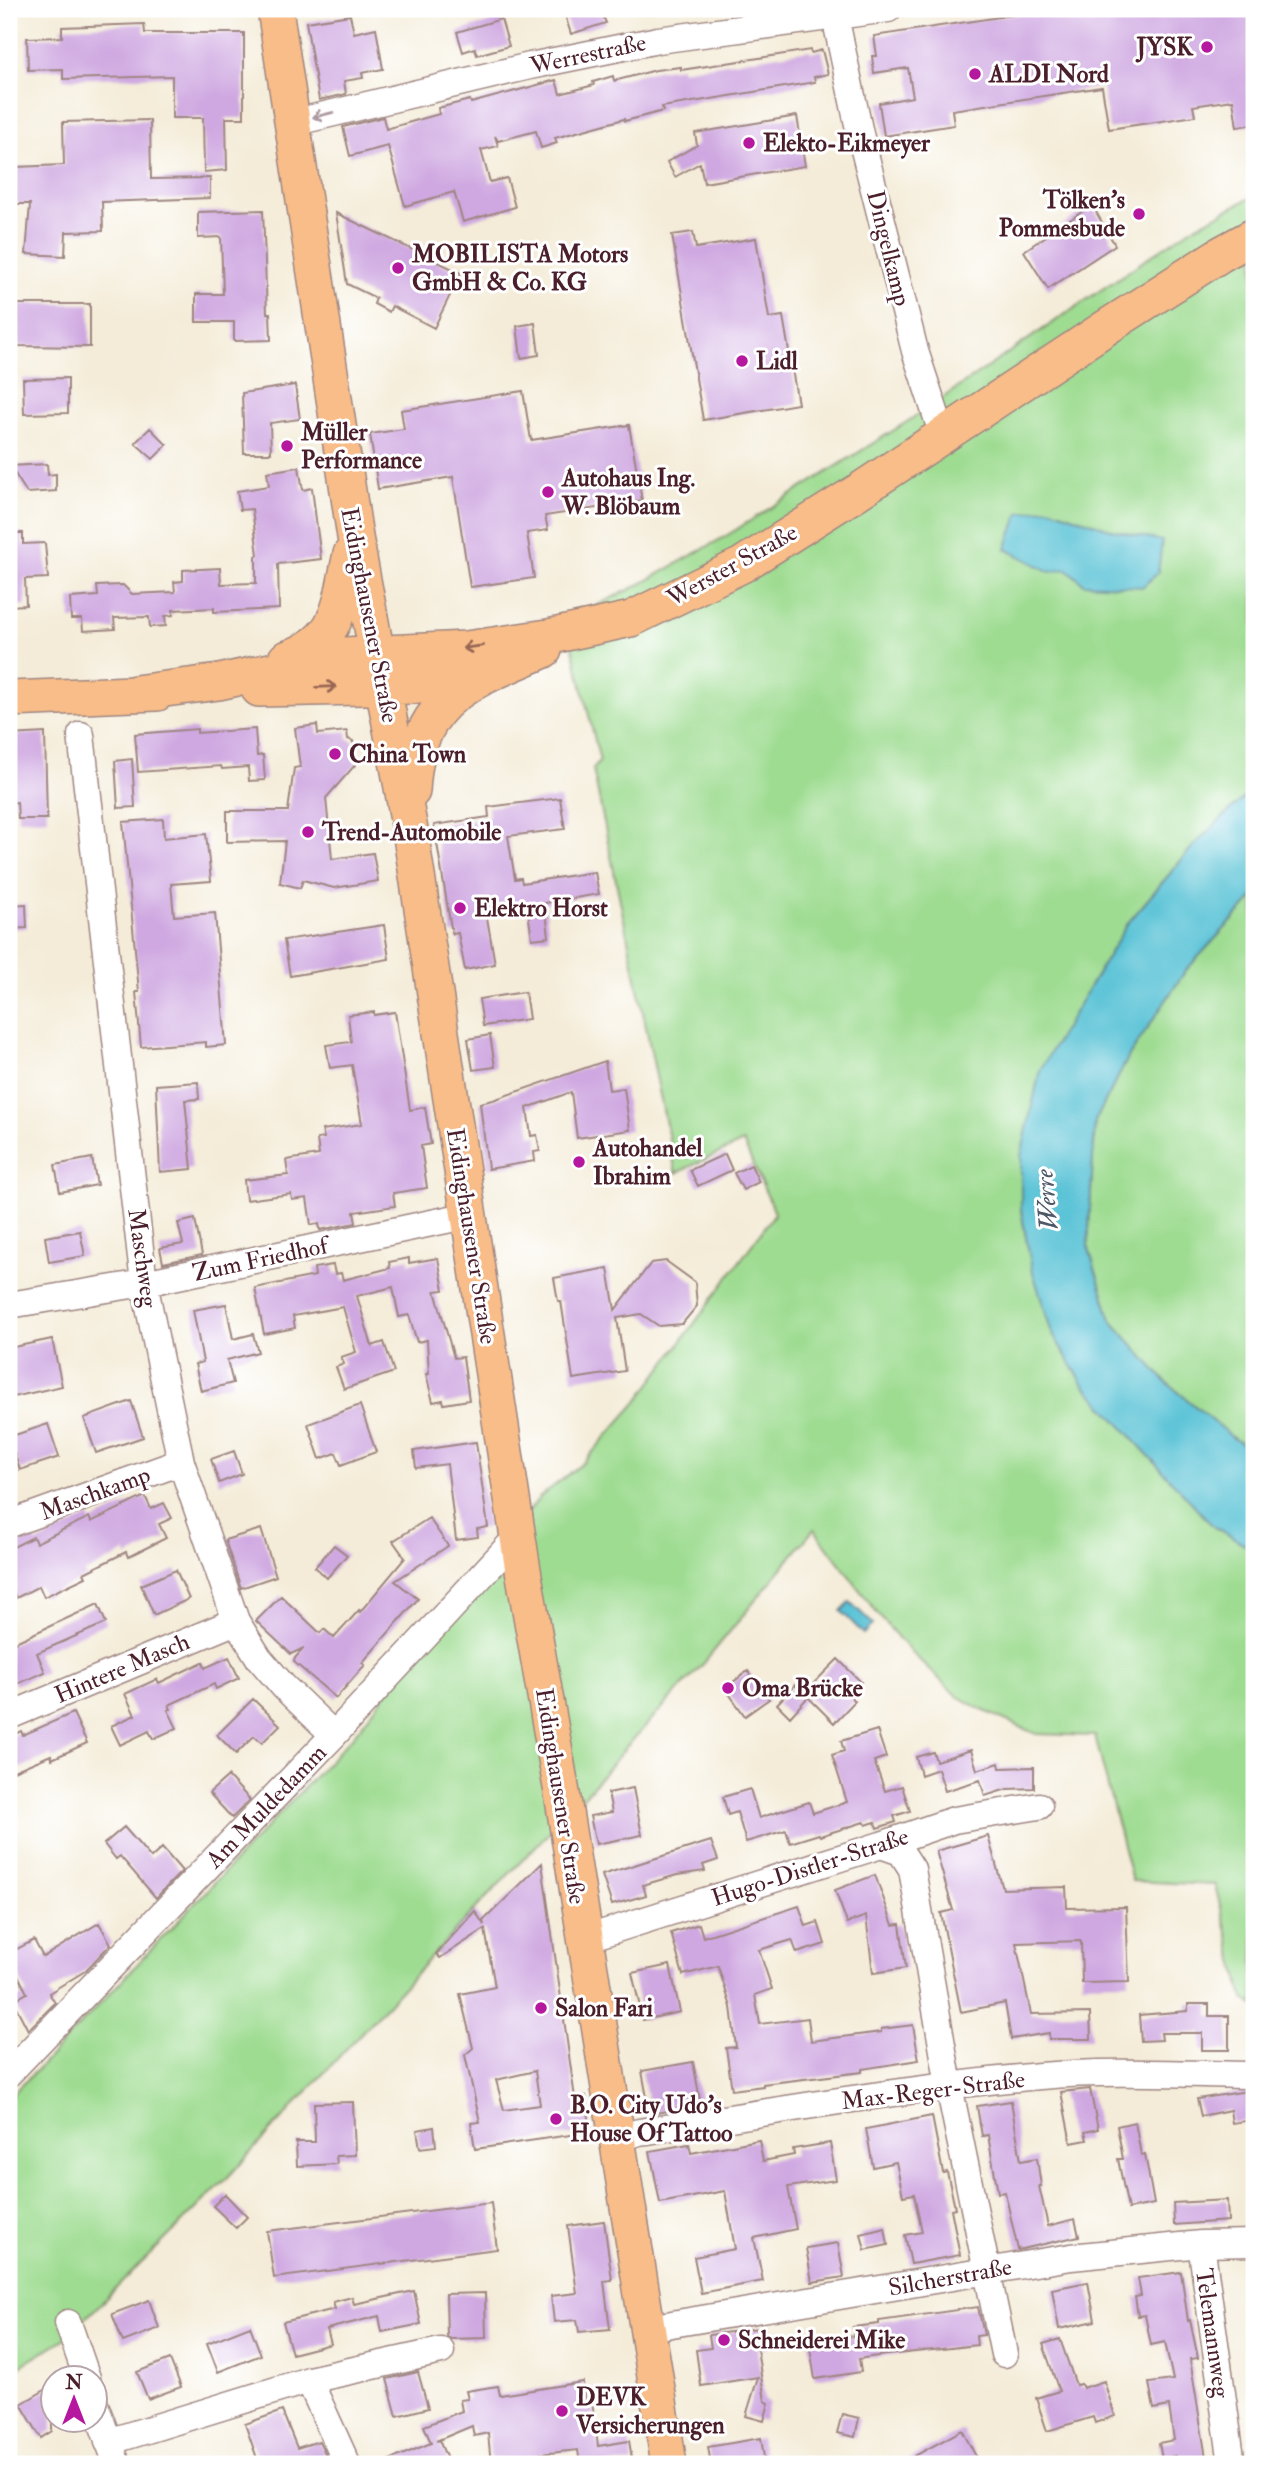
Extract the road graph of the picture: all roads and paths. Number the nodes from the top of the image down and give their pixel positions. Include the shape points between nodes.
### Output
1 (275, 9) edge
2 (888, 9) edge
3 (797, 15) edge
4 (835, 16) junction
5 (292, 123) junction
6 (1254, 236) edge
7 (943, 436) junction
8 (355, 537) junction
9 (589, 630) junction
10 (379, 670) junction
11 (219, 682) junction
12 (472, 683) junction
13 (135, 694) junction
14 (9, 699) edge
15 (81, 735) dead end
16 (410, 830) junction
17 (470, 1215) junction
18 (144, 1283) junction
19 (9, 1305) edge
20 (181, 1462) junction
21 (9, 1524) edge
22 (520, 1550) junction
23 (236, 1621) junction
24 (9, 1716) edge
25 (334, 1735) junction
26 (1039, 1806) dead end
27 (881, 1846) junction
28 (585, 1939) junction
29 (12, 2059) edge
30 (1253, 2075) edge
31 (948, 2085) junction
32 (617, 2139) junction
33 (1254, 2243) edge
34 (1200, 2244) junction
35 (987, 2269) junction
36 (68, 2323) dead end
37 (648, 2328) junction
38 (441, 2351) dead end
39 (1004, 2354) dead end
40 (82, 2364) edge
41 (309, 2380) junction
42 (105, 2434) edge
43 (112, 2453) edge
44 (347, 2464) edge
45 (669, 2464) edge
46 (1232, 2464) edge

1 - 5 main road, Eidinghausener Straße
2 - 4 street, Werrestraße
3 - 4 street, Werrestraße
3 -> 5 street, Werrestraße via 530,66
4 - 7 street, Dingelkamp via 915,351
5 - 8 main road, Eidinghausener Straße
6 - 7 main road, Werster Straße
7 - 9 main road, Werster Straße via 742,565 631,620
8 - 10 main road, Eidinghausener Straße
8 - 11 main road via 341,604 320,642 303,653
9 -> 10 main road, Werster Straße via 466,649
9 - 12 main road
10 - 11 main road, Werster Straße via 344,655
10 - 12 main road, Werster Straße
13 -> 10 main road, Werster Straße
10 - 16 main road, Eidinghausener Straße
11 - 13 main road, Werster Straße
12 - 16 main road via 435,712 423,732 414,767
13 - 14 main road, Werster Straße
15 - 18 street, Maschweg
16 - 17 main road, Eidinghausener Straße
17 - 18 street, Zum Friedhof
17 - 22 main road, Eidinghausener Straße
18 - 19 street, Zum Friedhof
18 - 20 street, Maschweg
20 - 21 street, Maschkamp
20 - 23 street, Maschweg
22 - 25 street, Am Muldedamm
22 - 28 main road, Eidinghausener Straße
23 - 24 street, Hintere Masch
23 - 25 street, Maschweg via 259,1658
25 - 29 street, Am Muldedamm
26 - 27 street, Hugo-Distler-Straße via 954,1820
27 - 28 street, Hugo-Distler-Straße
27 - 31 street via 901,1852 912,1869
28 - 32 main road, Eidinghausener Straße
30 - 31 street, Max-Reger-Straße via 1120,2073
31 - 32 street, Max-Reger-Straße
31 - 35 street
32 - 37 main road, Eidinghausener Straße
33 - 34 street, Silcherstraße
34 - 35 street, Silcherstraße
34 - 46 street, Telemannweg
35 - 37 street, Silcherstraße
35 - 39 street
36 - 40 street
37 - 45 main road, Eidinghausener Straße
38 - 41 street
41 - 43 street
41 - 44 street
42 - 43 street

